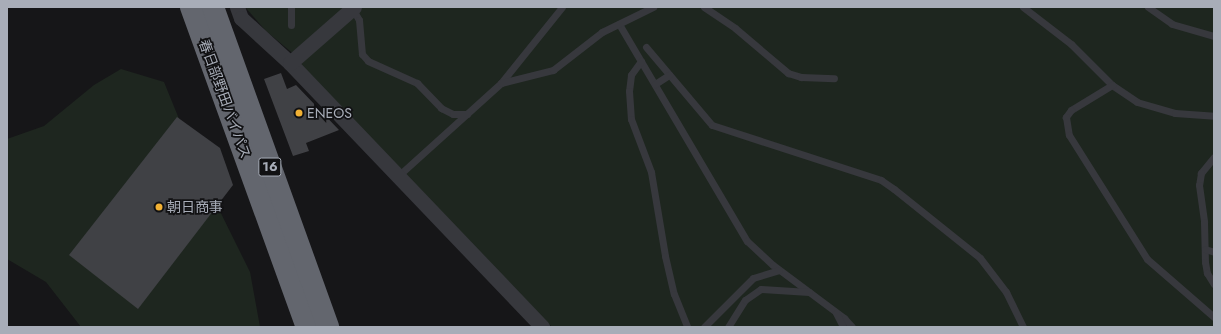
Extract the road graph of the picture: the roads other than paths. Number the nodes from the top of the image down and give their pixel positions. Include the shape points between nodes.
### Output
1 (191, 7) edge
2 (212, 7) edge
3 (237, 7) edge
4 (291, 7) edge
5 (562, 7) edge
6 (653, 7) edge
7 (704, 7) edge
8 (1023, 7) edge
9 (1148, 7) edge
10 (353, 8) edge
11 (619, 24) junction
12 (291, 25) dead end
13 (1214, 36) edge
14 (646, 47) dead end
15 (641, 61) junction
16 (290, 63) junction
17 (669, 75) junction
18 (834, 78) dead end
19 (501, 83) junction
20 (654, 84) junction
21 (1112, 85) junction
22 (467, 114) junction
23 (1214, 116) edge
24 (1214, 157) edge
25 (398, 176) junction
26 (1205, 249) junction
27 (1214, 252) edge
28 (779, 270) junction
29 (1214, 284) edge
30 (809, 292) junction
31 (835, 311) junction
32 (1214, 317) edge
33 (307, 327) edge
34 (328, 327) edge
35 (542, 327) edge
36 (687, 327) edge
37 (704, 327) edge
38 (728, 327) edge
39 (842, 327) edge
40 (852, 327) edge
41 (1023, 327) edge

1 - 33 highway, 春日部野田バイパス / 16
2 - 34 highway, 春日部野田バイパス / 16
3 - 16 street via 241,18
4 - 12 lane
5 - 19 lane
6 - 11 lane
7 - 18 lane via 735,28 788,73 801,77
8 - 21 lane via 1071,44
9 - 13 lane via 1172,24
10 - 16 street
10 - 22 lane via 360,20 362,54 368,61 417,83 441,108 453,114
11 - 15 lane
11 - 19 lane via 602,32 553,70
14 - 17 lane
15 - 20 lane
15 - 36 lane via 631,75 631,119 651,172 665,256 674,294
16 - 25 street
17 - 20 lane
17 - 41 lane via 712,125 881,180 980,258 1006,292
19 - 22 lane
20 - 28 lane via 747,241
21 - 23 lane via 1137,102 1176,113
21 - 32 lane via 1071,110 1066,117 1069,135 1147,259
22 - 25 lane
24 - 26 lane via 1201,173 1199,185
25 - 35 street
26 - 27 lane
26 - 29 lane via 1207,273
28 - 30 lane
28 - 37 lane via 753,278
30 - 31 lane
30 - 38 lane via 761,288 745,300
31 - 39 lane
31 - 40 lane

